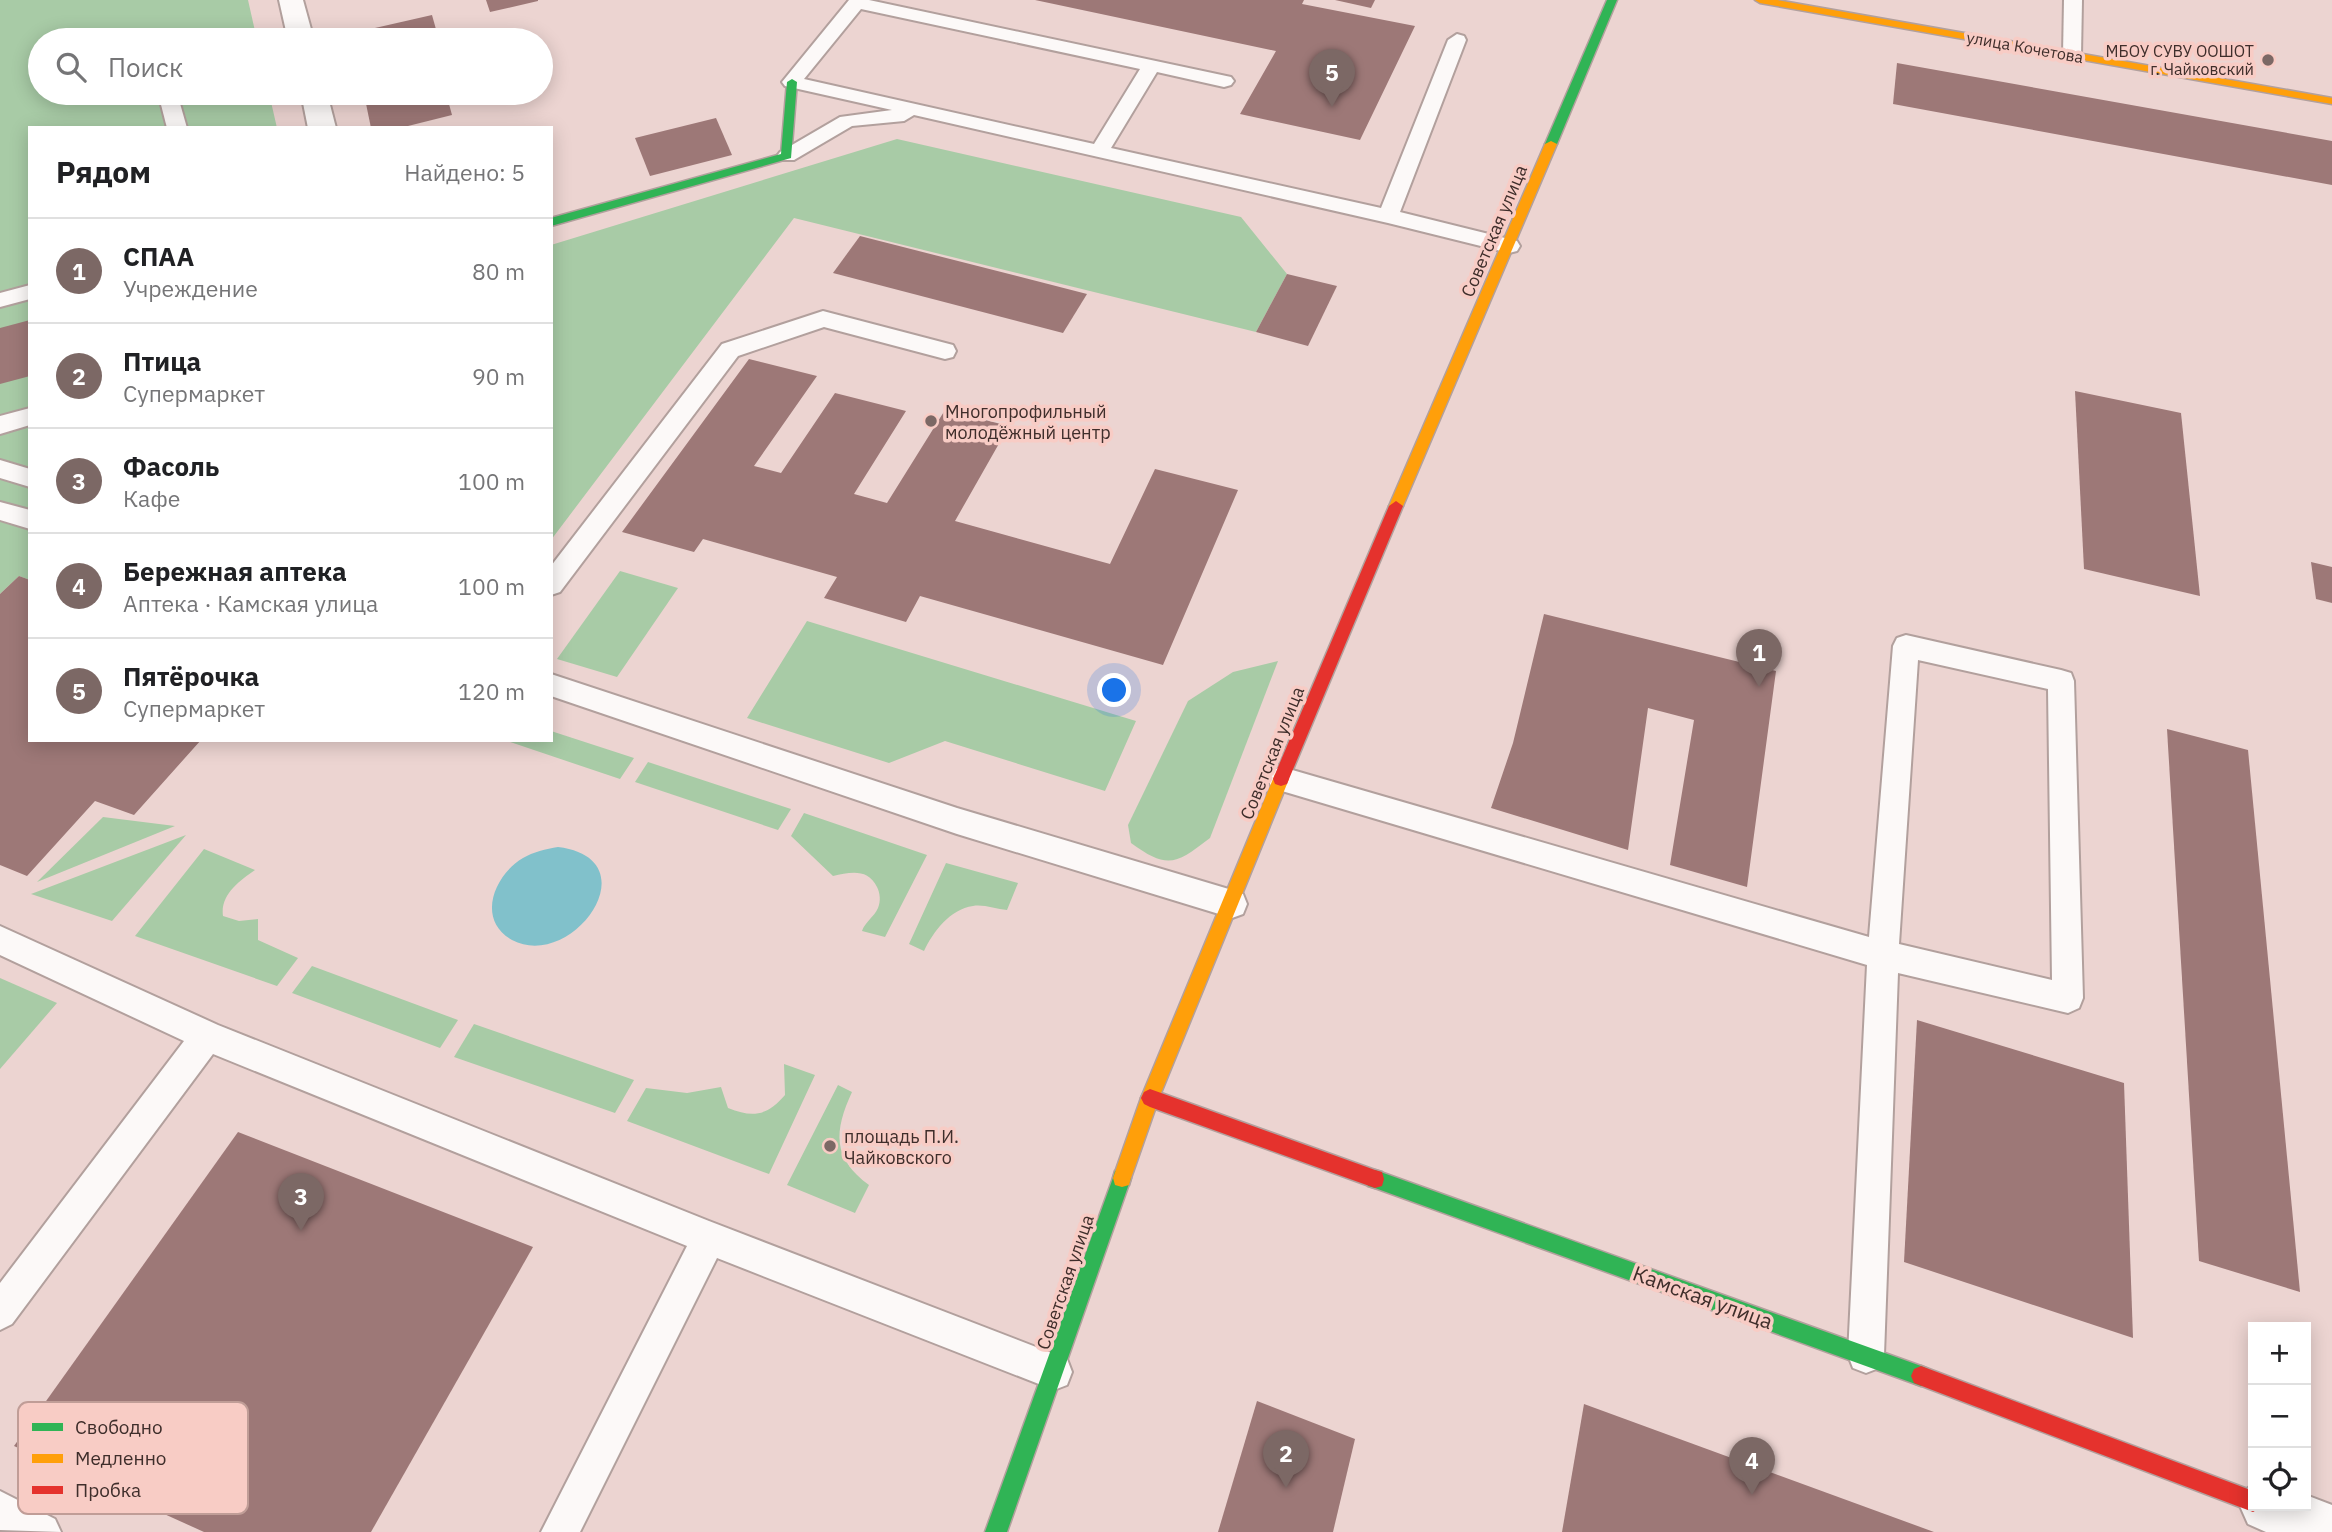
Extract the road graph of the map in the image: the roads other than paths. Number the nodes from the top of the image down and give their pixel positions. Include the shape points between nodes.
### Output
1 (1612, 0) edge
2 (1760, 0) edge
3 (2073, 0) edge
4 (295, 1) edge
5 (858, 1) edge
6 (299, 28) edge
7 (1457, 40) dead end
8 (2072, 55) junction
9 (1152, 65) junction
10 (1224, 81) dead end
11 (792, 82) junction
12 (2332, 101) edge
13 (171, 105) edge
14 (317, 105) edge
15 (927, 112) junction
16 (176, 126) edge
17 (322, 126) edge
18 (1099, 151) junction
19 (787, 156) junction
20 (1388, 216) junction
21 (553, 221) edge
22 (1508, 246) junction
23 (28, 293) edge
24 (0, 300) edge
25 (945, 351) dead end
26 (28, 417) edge
27 (0, 425) edge
28 (0, 469) edge
29 (28, 477) edge
30 (0, 511) edge
31 (28, 519) edge
32 (553, 582) edge
33 (553, 686) edge
34 (1282, 779) junction
35 (1232, 904) junction
36 (0, 940) edge
37 (1884, 955) junction
38 (207, 1036) junction
39 (1150, 1098) junction
40 (709, 1238) junction
41 (0, 1312) edge
42 (1866, 1355) junction
43 (1054, 1372) junction
44 (2248, 1499) edge
45 (0, 1510) edge
46 (2279, 1511) edge
47 (2332, 1531) edge
48 (42, 1532) edge
49 (560, 1532) edge
50 (996, 1532) edge

1 - 22 street, Советская улица
2 - 8 street, улица Кочетова
3 - 8 lane
4 - 6 street
5 - 9 lane
5 - 11 lane
7 - 20 lane
8 - 12 street, улица Кочетова
9 - 10 lane
9 - 18 lane
11 - 15 lane
11 - 19 street
13 - 16 lane
14 - 17 street
15 - 18 lane
15 - 19 lane via 847,121
18 - 20 lane
19 - 21 street
20 - 22 lane
22 - 34 street, Советская улица
23 - 24 lane
25 - 32 lane via 823,320 730,350
26 - 27 lane
28 - 29 lane
30 - 31 lane
33 - 35 lane via 957,821
34 - 35 street, Советская улица
34 - 37 lane
35 - 39 street, Советская улица
36 - 38 lane
37 - 37 lane via 1906,646 2061,681 2068,999
37 - 42 lane
38 - 40 lane
38 - 41 lane
39 - 42 street, Камская улица
39 - 43 street, Советская улица
40 - 43 lane
40 - 49 lane
42 - 44 street, Камская улица
43 - 50 street, Советская улица
45 - 48 lane
46 - 47 street

